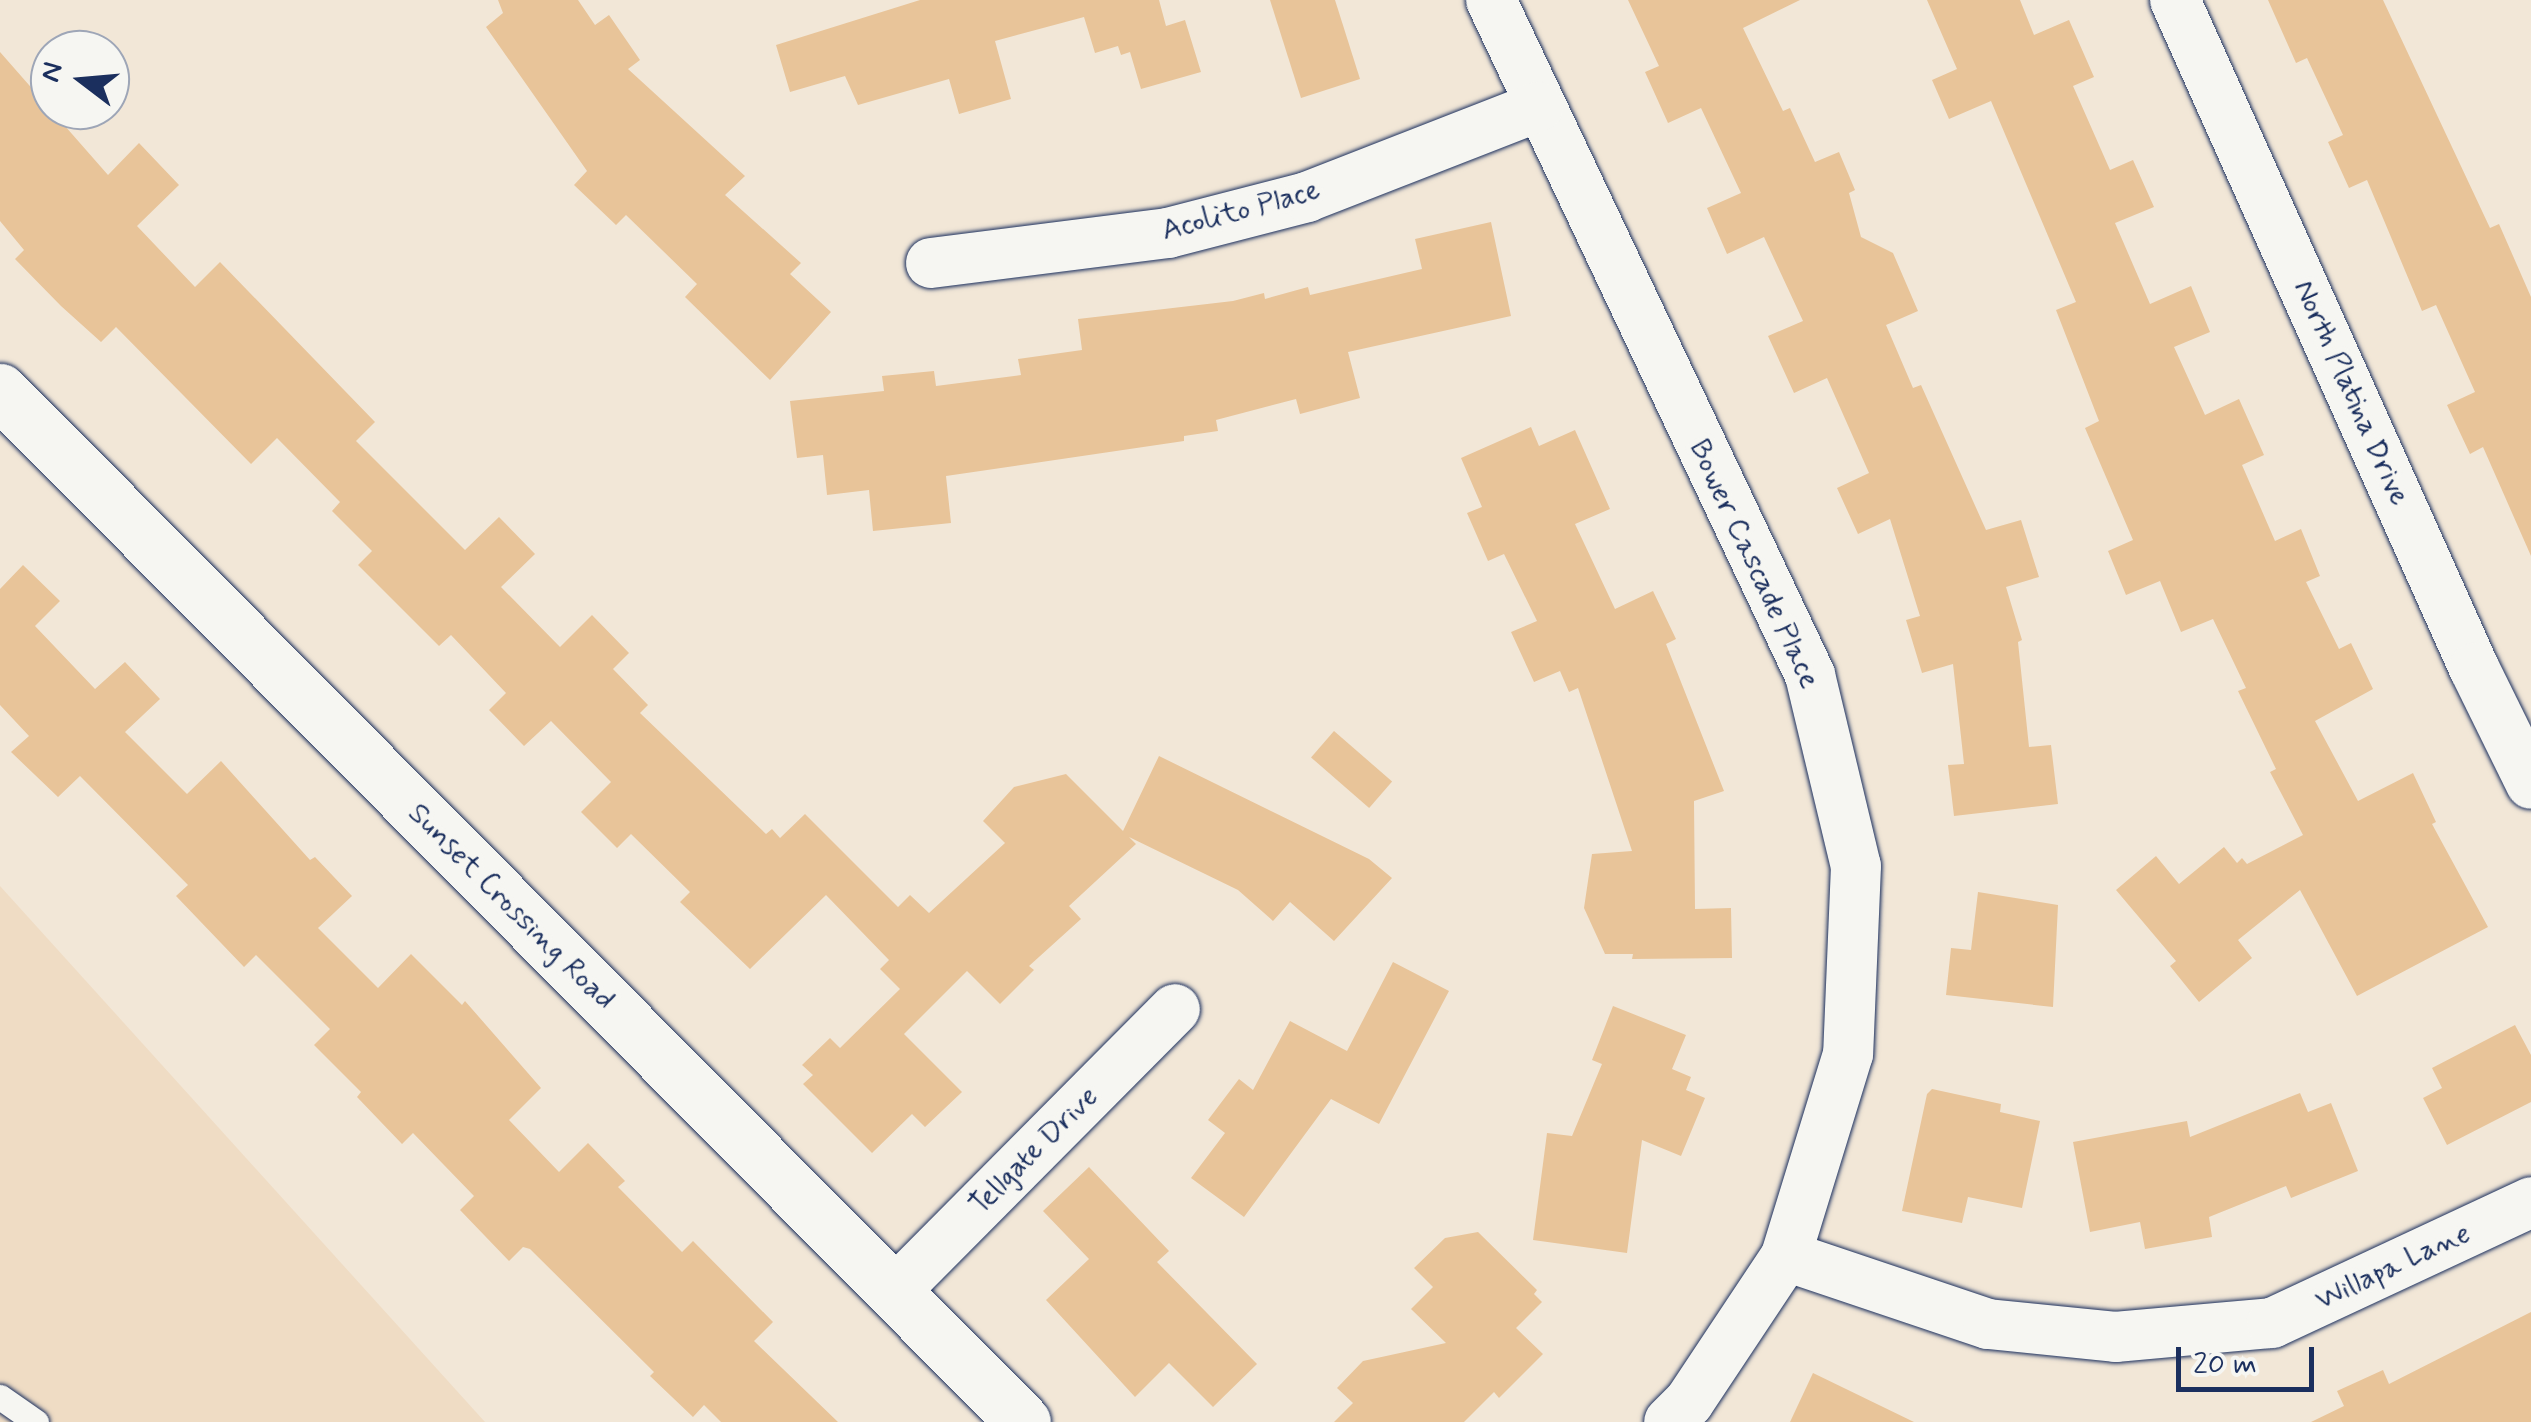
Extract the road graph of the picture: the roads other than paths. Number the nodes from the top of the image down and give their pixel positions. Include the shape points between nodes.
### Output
1 (1491, 0) edge
2 (2175, 0) edge
3 (1538, 107) junction
4 (931, 263) dead end
5 (0, 392) edge
6 (2531, 784) edge
7 (1175, 1009) dead end
8 (2531, 1202) edge
9 (1786, 1256) junction
10 (893, 1292) junction
11 (0, 1397) edge
12 (36, 1422) edge
13 (1022, 1422) edge
14 (1669, 1422) edge

1 - 3 street, Bower Cascade Place
2 - 6 street, North Platina Drive
3 - 4 street, Acolito Place via 1307,197 1168,234
3 - 9 street, Bower Cascade Place via 1810,675 1856,866 1848,1054
5 - 10 street, Sunset Crossing Road
7 - 10 street, Tellgate Drive
8 - 9 street, Willapa Lane via 2272,1324 2114,1337 1988,1324
9 - 14 street, Bower Cascade Place
10 - 13 street, Sunset Crossing Road
11 - 12 lane

